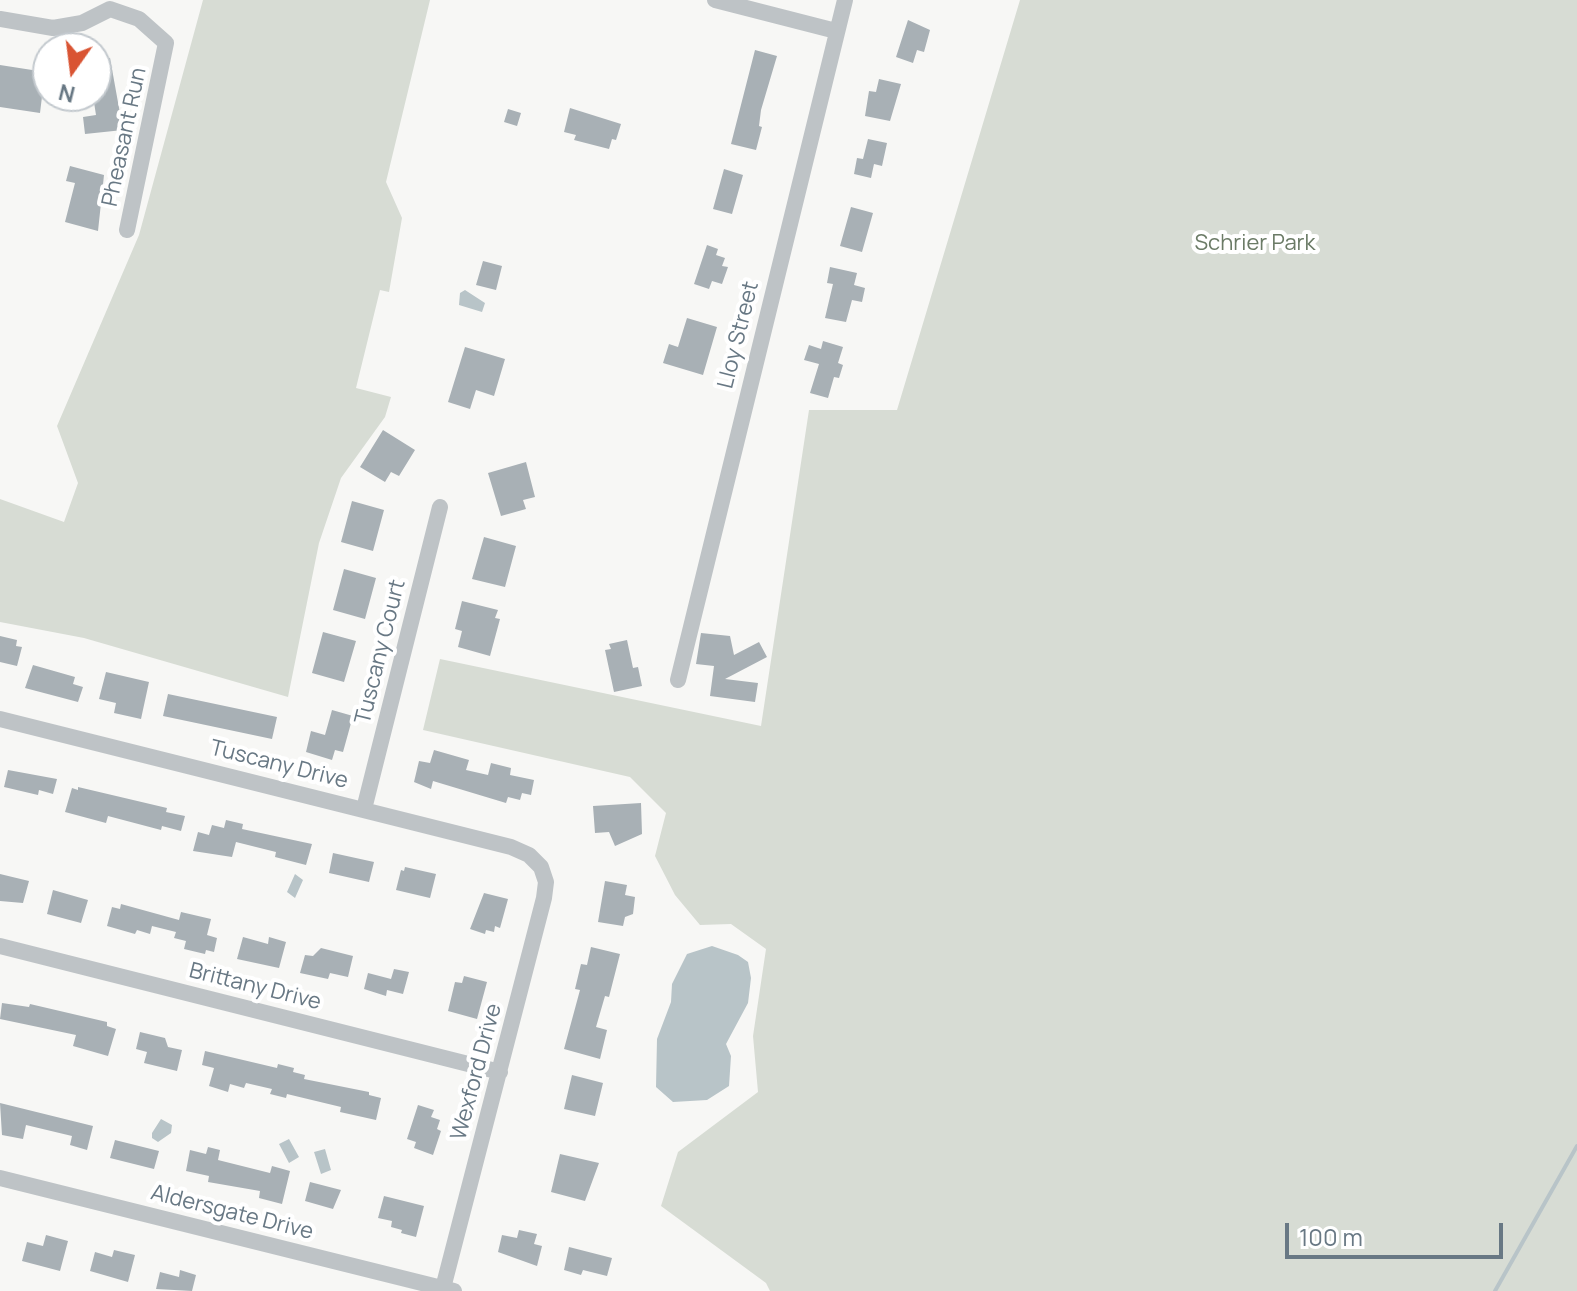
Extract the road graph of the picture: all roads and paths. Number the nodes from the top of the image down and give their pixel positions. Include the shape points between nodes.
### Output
1 (715, 0) edge
2 (845, 0) edge
3 (110, 4) edge
4 (0, 19) edge
5 (836, 31) junction
6 (127, 230) dead end
7 (440, 507) dead end
8 (678, 680) dead end
9 (0, 719) edge
10 (364, 809) junction
11 (541, 867) joint
12 (0, 946) edge
13 (500, 1072) junction
14 (0, 1178) edge
15 (448, 1290) edge

1 - 5 street
2 - 5 street, Lloy Street
3 - 4 street, Pheasant Run via 82,23 53,28
3 - 6 street, Pheasant Run via 139,19 166,43
5 - 8 street, Lloy Street
7 - 10 street, Tuscany Court
9 - 10 street, Tuscany Drive
10 - 11 street, Tuscany Drive via 511,847
11 - 13 street, Wexford Drive via 544,898
12 - 13 street, Brittany Drive
13 - 15 street, Wexford Drive
14 - 15 street, Aldersgate Drive

